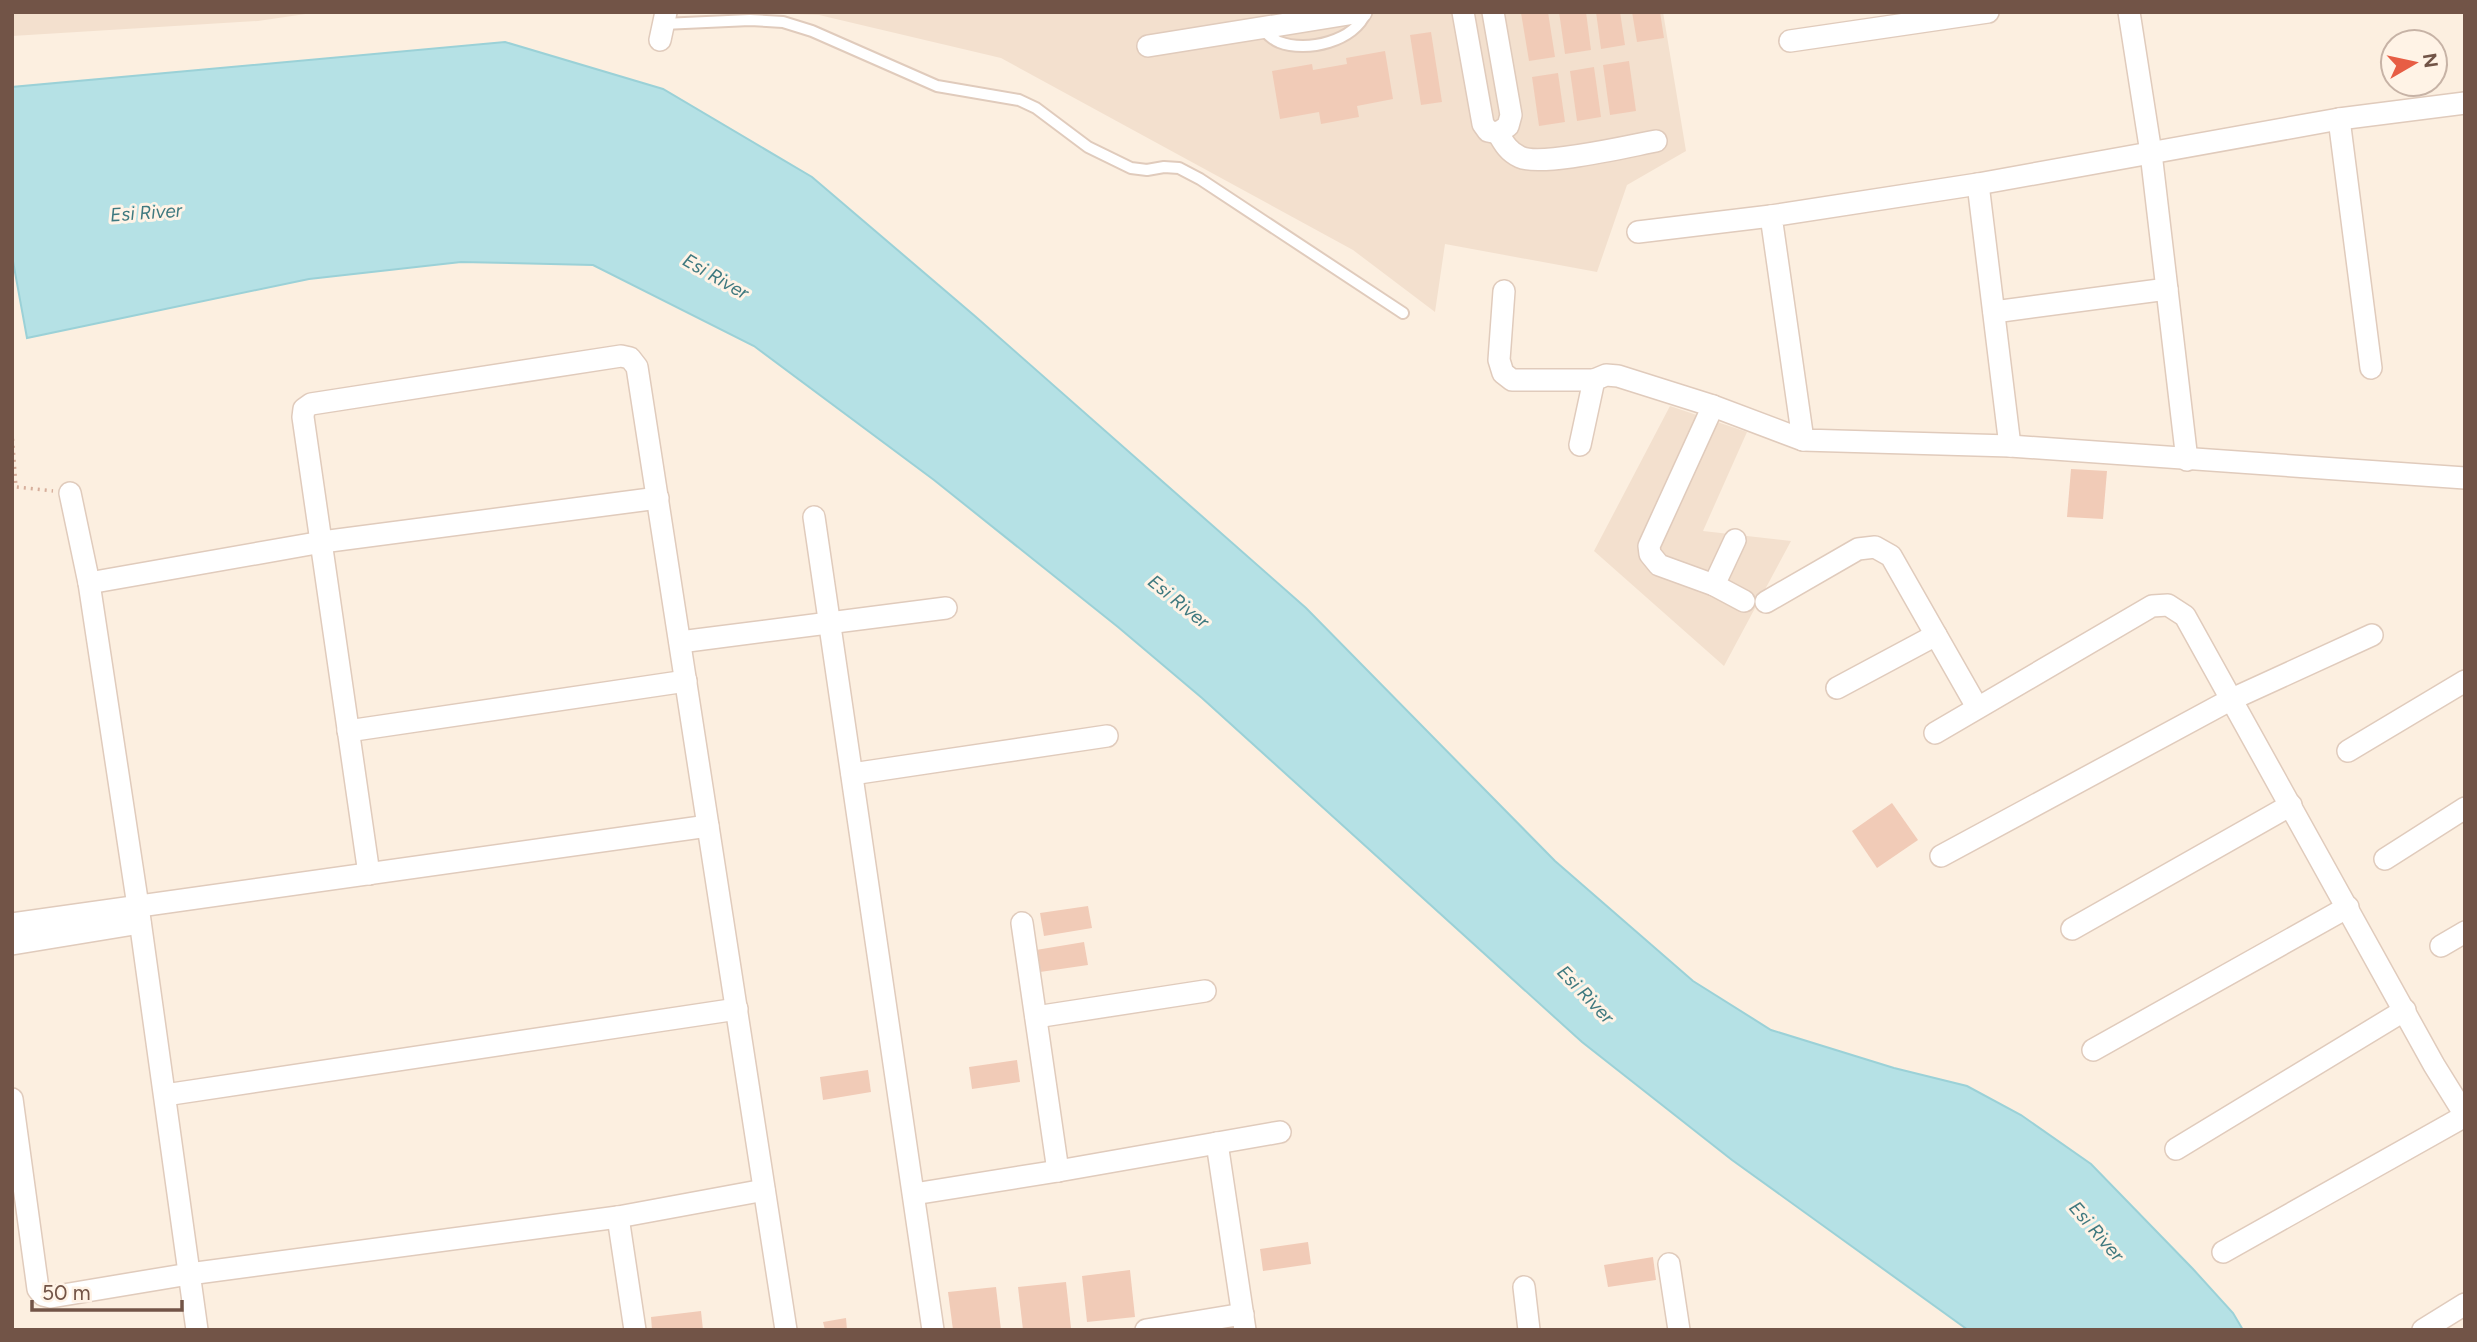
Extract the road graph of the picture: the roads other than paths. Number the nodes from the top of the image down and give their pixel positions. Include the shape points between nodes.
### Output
1 (1364, 12) edge
2 (1463, 12) edge
3 (1493, 12) edge
4 (1988, 12) edge
5 (2129, 12) edge
6 (663, 26) edge
7 (1790, 41) dead end
8 (1148, 46) dead end
9 (2465, 103) edge
10 (2339, 119) junction
11 (1498, 133) junction
12 (1656, 141) dead end
13 (2151, 153) junction
14 (1978, 184) junction
15 (1771, 216) junction
16 (1638, 233) dead end
17 (2167, 289) junction
18 (1504, 290) dead end
19 (1994, 312) junction
20 (1403, 313) dead end
21 (2371, 368) dead end
22 (1594, 380) junction
23 (1713, 406) junction
24 (1803, 440) junction
25 (1580, 445) dead end
26 (2010, 446) junction
27 (2187, 460) junction
28 (2465, 478) edge
29 (70, 493) road end
30 (657, 498) junction
31 (814, 517) dead end
32 (1735, 540) dead end
33 (322, 542) junction
34 (89, 583) junction
35 (1714, 585) junction
36 (1744, 601) dead end
37 (1766, 602) dead end
38 (946, 608) dead end
39 (830, 623) junction
40 (1936, 635) junction
41 (2372, 635) dead end
42 (680, 642) junction
43 (685, 681) junction
44 (2465, 681) edge
45 (1837, 688) dead end
46 (2230, 700) junction
47 (1976, 707) junction
48 (348, 731) junction
49 (1934, 733) dead end
50 (1107, 736) dead end
51 (2348, 751) dead end
52 (852, 774) junction
53 (2291, 805) junction
54 (2465, 808) edge
55 (708, 826) junction
56 (1941, 856) dead end
57 (2385, 859) dead end
58 (369, 874) junction
59 (2348, 907) junction
60 (139, 915) junction
61 (12, 923) edge
62 (1022, 923) dead end
63 (2072, 929) dead end
64 (2465, 932) edge
65 (12, 944) edge
66 (2441, 946) dead end
67 (1205, 992) dead end
68 (737, 1009) junction
69 (2404, 1010) junction
70 (1036, 1017) junction
71 (2093, 1050) dead end
72 (165, 1095) junction
73 (12, 1099) edge
74 (2465, 1116) edge
75 (1280, 1132) dead end
76 (1217, 1143) junction
77 (2176, 1149) dead end
78 (1058, 1171) junction
79 (765, 1190) junction
80 (914, 1194) junction
81 (618, 1217) junction
82 (22, 1237) edge
83 (2223, 1252) dead end
84 (1669, 1265) dead end
85 (189, 1274) junction
86 (1524, 1287) dead end
87 (2465, 1304) edge
88 (1244, 1322) edge
89 (197, 1330) edge
90 (635, 1330) edge
91 (786, 1330) edge
92 (933, 1330) edge
93 (1146, 1330) edge
94 (1529, 1330) edge
95 (1679, 1330) edge
96 (2423, 1330) edge

1 - 8 street
2 - 11 street via 1483,124
3 - 11 street via 1511,115 1508,126
4 - 7 street
5 - 13 street
6 - 20 lane via 783,22 937,86 1019,100 1116,162 1147,170 1179,168 1200,178
9 - 10 street
10 - 13 street
10 - 21 street
11 - 12 street via 1505,147 1521,158 1544,160
13 - 14 street
13 - 17 street
14 - 15 street
14 - 19 street
15 - 16 street
15 - 24 street
17 - 19 street
17 - 27 street
18 - 22 street via 1499,360 1503,373 1513,380
19 - 26 street
22 - 23 street via 1618,376
22 - 25 street
23 - 24 street
23 - 35 street via 1649,546 1658,565
24 - 26 street
26 - 27 street
27 - 28 street
29 - 34 street
30 - 33 street
30 - 33 street via 637,367 621,356 311,404 303,416
30 - 42 street
31 - 39 street
32 - 35 street
33 - 34 street
33 - 48 street
34 - 60 street
35 - 36 street
37 - 40 street via 1858,549 1875,547 1891,556
38 - 39 street
39 - 42 street
39 - 52 street
40 - 45 street
40 - 47 street
41 - 46 street
42 - 43 street
43 - 48 street
43 - 55 street
44 - 51 street
46 - 47 street via 2185,616 2168,605 2151,606
46 - 53 street
46 - 56 street
47 - 49 street
48 - 58 street
50 - 52 street
52 - 80 street
53 - 59 street
53 - 63 street
54 - 57 street
55 - 58 street
55 - 68 street
58 - 60 street
59 - 69 street
59 - 71 street
60 - 61 street
60 - 65 street
60 - 72 street
62 - 70 street
64 - 66 street
67 - 70 street
68 - 72 street
68 - 79 street
69 - 74 street
69 - 77 street
70 - 78 street
72 - 85 street
73 - 82 street
74 - 83 street
75 - 76 street
76 - 78 street
76 - 88 street
78 - 80 street
79 - 81 street
79 - 91 street
80 - 92 street
81 - 85 street
81 - 90 street
82 - 85 street via 38,1289 51,1297
84 - 95 street
85 - 89 street
86 - 94 street
87 - 96 street
88 - 93 street

